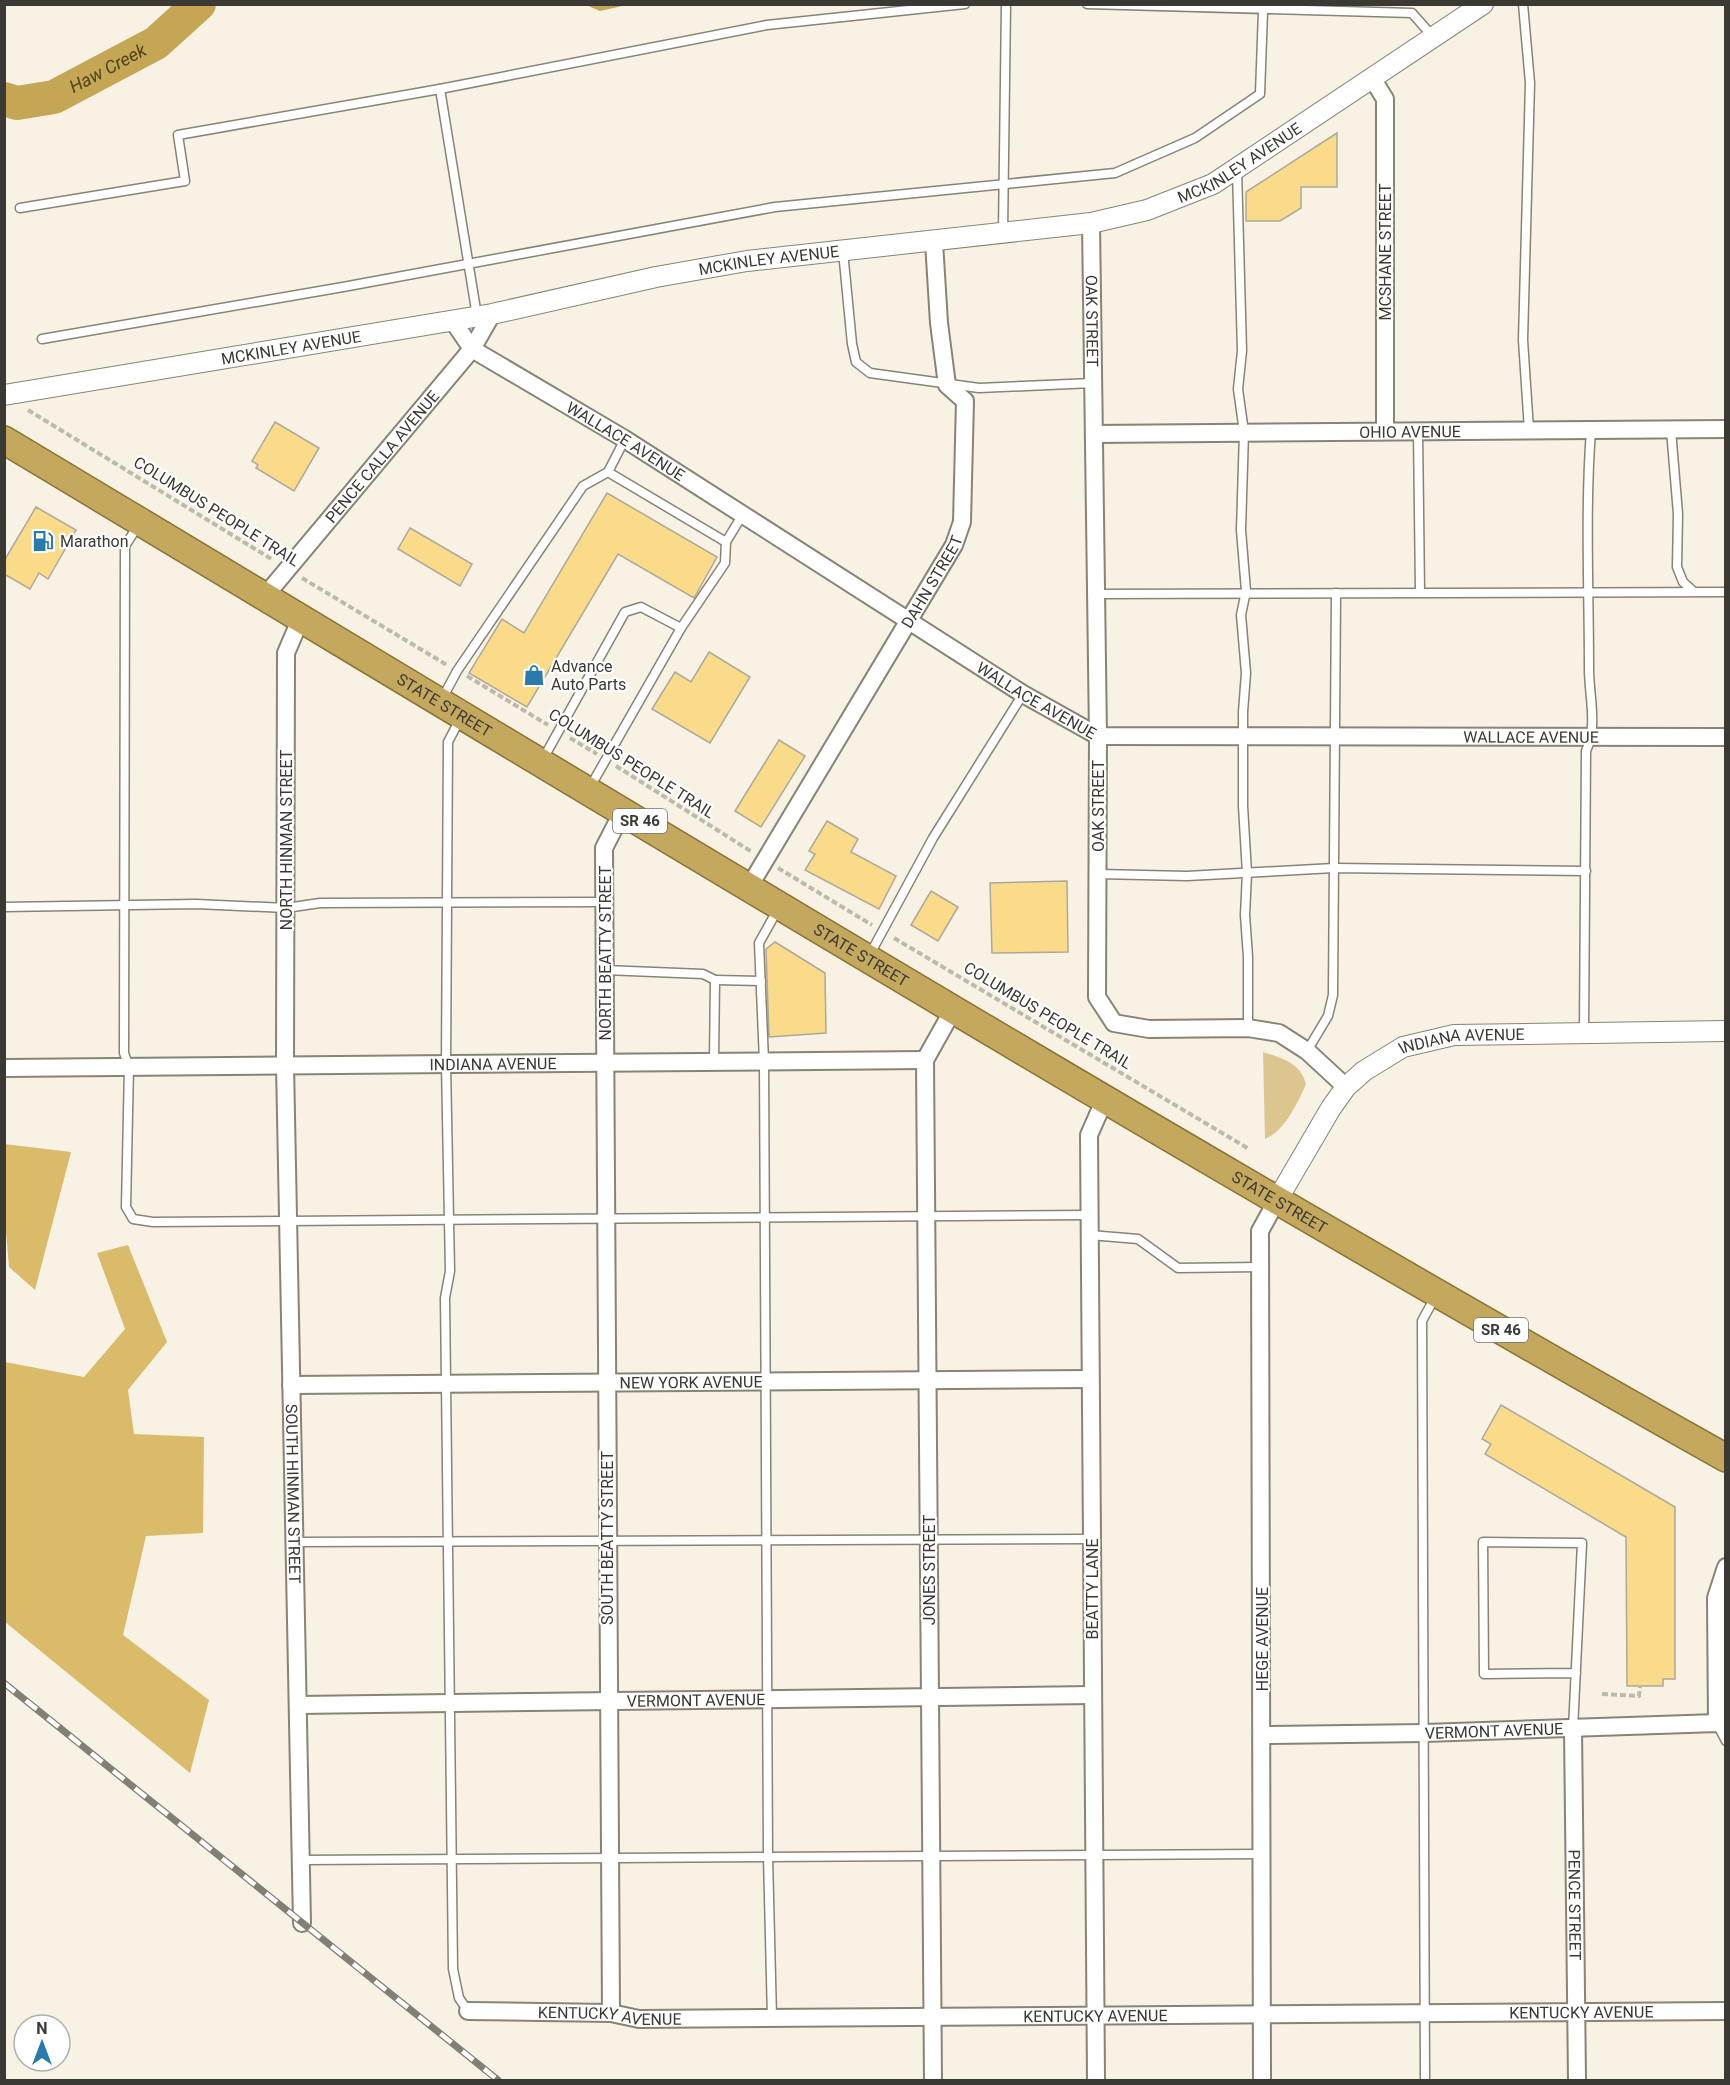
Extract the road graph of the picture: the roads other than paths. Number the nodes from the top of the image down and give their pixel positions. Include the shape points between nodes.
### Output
1 (965, 4) edge
2 (1006, 4) edge
3 (1087, 4) edge
4 (1407, 4) edge
5 (1484, 4) edge
6 (1523, 4) edge
7 (1263, 11) junction
8 (1412, 13) junction
9 (1434, 38) junction
10 (1372, 78) junction
11 (440, 89) junction
12 (1237, 168) junction
13 (1004, 183) junction
14 (21, 208) dead end
15 (1091, 223) junction
16 (1003, 234) junction
17 (934, 242) junction
18 (843, 251) junction
19 (468, 263) junction
20 (484, 316) junction
21 (453, 321) junction
22 (42, 339) dead end
23 (472, 349) junction
24 (1093, 383) junction
25 (947, 385) junction
26 (4, 395) edge
27 (1671, 429) junction
28 (1725, 429) edge
29 (1529, 430) junction
30 (1591, 430) junction
31 (1385, 431) junction
32 (1418, 431) junction
33 (1244, 432) junction
34 (1094, 434) junction
35 (625, 439) junction
36 (4, 440) edge
37 (608, 472) junction
38 (743, 514) junction
39 (140, 521) junction
40 (726, 542) junction
41 (1589, 590) junction
42 (1692, 590) junction
43 (1246, 591) junction
44 (1420, 592) junction
45 (1725, 592) edge
46 (1336, 593) junction
47 (1096, 594) junction
48 (265, 596) junction
49 (302, 618) junction
50 (908, 621) junction
51 (681, 628) junction
52 (1023, 694) junction
53 (451, 708) junction
54 (1098, 736) junction
55 (1243, 737) junction
56 (1335, 737) junction
57 (1593, 737) junction
58 (1725, 738) edge
59 (541, 762) junction
60 (588, 790) junction
61 (623, 811) junction
62 (1334, 868) junction
63 (1586, 871) junction
64 (1247, 873) junction
65 (1098, 874) junction
66 (749, 887) junction
67 (604, 902) junction
68 (447, 903) junction
69 (125, 905) junction
70 (780, 906) junction
71 (4, 907) edge
72 (286, 908) junction
73 (868, 959) junction
74 (605, 970) junction
75 (715, 980) junction
76 (761, 981) junction
77 (953, 1010) junction
78 (1248, 1028) junction
79 (1725, 1031) edge
80 (1584, 1032) junction
81 (1306, 1050) junction
82 (925, 1060) junction
83 (714, 1061) junction
84 (764, 1061) junction
85 (605, 1062) junction
86 (446, 1064) junction
87 (285, 1065) junction
88 (129, 1066) junction
89 (4, 1068) edge
90 (1346, 1088) junction
91 (1104, 1101) junction
92 (1276, 1202) junction
93 (1090, 1215) junction
94 (926, 1216) junction
95 (763, 1218) junction
96 (606, 1220) junction
97 (448, 1221) junction
98 (288, 1222) junction
99 (1090, 1235) junction
100 (1260, 1267) junction
101 (1437, 1294) junction
102 (1090, 1379) junction
103 (927, 1380) junction
104 (765, 1381) junction
105 (606, 1383) junction
106 (447, 1384) junction
107 (291, 1385) junction
108 (1725, 1458) edge
109 (1092, 1539) junction
110 (765, 1540) junction
111 (929, 1540) junction
112 (607, 1541) junction
113 (295, 1542) junction
114 (448, 1542) junction
115 (1725, 1567) edge
116 (1721, 1643) edge
117 (1576, 1673) junction
118 (1093, 1695) junction
119 (930, 1697) junction
120 (767, 1699) junction
121 (608, 1701) junction
122 (451, 1703) junction
123 (298, 1705) junction
124 (1721, 1724) edge
125 (1573, 1729) junction
126 (1425, 1734) junction
127 (1263, 1735) junction
128 (1725, 1741) edge
129 (1262, 1854) junction
130 (1094, 1855) junction
131 (931, 1856) junction
132 (768, 1857) junction
133 (609, 1858) junction
134 (451, 1859) junction
135 (301, 1860) junction
136 (302, 1923) dead end
137 (468, 2011) joint
138 (1725, 2011) edge
139 (611, 2013) junction
140 (1576, 2013) junction
141 (1095, 2014) junction
142 (1423, 2014) junction
143 (1261, 2015) junction
144 (933, 2016) junction
145 (772, 2018) junction
146 (933, 2080) edge
147 (1096, 2080) edge
148 (1262, 2080) edge
149 (1425, 2080) edge
150 (1577, 2080) edge

1 - 11 lane via 767,25
2 - 13 lane
3 - 7 lane
4 - 8 lane
5 - 9 street, MCKINLEY AVENUE
6 - 29 lane via 1530,83 1523,340
7 - 8 lane
7 - 13 lane via 1260,94 1232,115 1195,138 1115,173
8 - 9 lane
9 - 10 street, MCKINLEY AVENUE
10 - 12 street, MCKINLEY AVENUE
10 - 31 street, MCSHANE STREET via 1385,99
11 - 14 lane via 178,135 185,181
11 - 19 lane
12 - 15 street, MCKINLEY AVENUE via 1213,184 1147,210
12 - 33 lane via 1242,351 1238,389
13 - 16 lane
13 - 19 lane via 775,207
15 - 16 street, MCKINLEY AVENUE
15 - 24 street, OAK STREET
16 - 17 street, MCKINLEY AVENUE
17 - 18 street, MCKINLEY AVENUE
17 - 25 street
18 - 20 street, MCKINLEY AVENUE via 747,261 656,277
18 - 25 lane via 856,362 870,373
19 - 20 lane
19 - 22 lane
20 - 21 street, MCKINLEY AVENUE
20 - 23 street, PENCE CALLA AVENUE
21 - 23 street, WALLACE AVENUE
21 - 26 street, MCKINLEY AVENUE
23 - 35 street, WALLACE AVENUE
23 - 48 street, PENCE CALLA AVENUE
24 - 25 lane via 979,388
24 - 34 street, OAK STREET
25 - 50 street, DAHN STREET via 965,401 962,522 954,545
27 - 28 street, OHIO AVENUE
27 - 30 street, OHIO AVENUE
27 - 42 lane via 1678,514 1677,567 1683,582
29 - 30 street, OHIO AVENUE
29 - 32 street, OHIO AVENUE
30 - 41 lane
31 - 32 street, OHIO AVENUE
31 - 33 street, OHIO AVENUE
32 - 44 lane
33 - 34 street, OHIO AVENUE
33 - 43 lane via 1241,530
34 - 47 street, OAK STREET
35 - 37 lane
35 - 38 street, WALLACE AVENUE
36 - 39 highway, STATE STREET / SR 46
37 - 40 lane
37 - 53 lane via 583,486 457,671
38 - 40 lane
38 - 50 street, WALLACE AVENUE
39 - 48 highway, STATE STREET / SR 46
39 - 69 lane via 125,546
40 - 51 lane via 725,564
41 - 42 lane
41 - 44 lane
41 - 57 lane
42 - 45 lane
43 - 46 lane
43 - 47 lane
43 - 55 lane via 1241,615 1246,673
44 - 46 lane
46 - 56 lane
47 - 54 street, OAK STREET
48 - 49 highway, STATE STREET / SR 46
49 - 53 highway, STATE STREET / SR 46
49 - 72 street, NORTH HINMAN STREET via 286,653
50 - 52 street, WALLACE AVENUE
50 - 66 street, DAHN STREET
51 - 59 lane via 641,607 625,612
51 - 60 lane
52 - 54 street, WALLACE AVENUE
52 - 73 lane via 933,838
53 - 59 highway, STATE STREET / SR 46
53 - 68 lane
54 - 55 street, WALLACE AVENUE
54 - 65 street, OAK STREET
55 - 56 street, WALLACE AVENUE
55 - 64 lane
56 - 57 street, WALLACE AVENUE
56 - 62 lane
57 - 58 street, WALLACE AVENUE
57 - 63 lane via 1586,751
59 - 60 highway, STATE STREET / SR 46
60 - 61 highway, STATE STREET / SR 46
61 - 66 highway, STATE STREET / SR 46
61 - 67 street, NORTH BEATTY STREET via 604,848
62 - 63 lane
62 - 64 lane
62 - 81 lane via 1333,995 1328,1016
63 - 80 lane
64 - 65 lane
64 - 78 lane
65 - 78 street, OAK STREET via 1097,998 1114,1023 1149,1029
66 - 70 highway, STATE STREET / SR 46
67 - 68 lane
67 - 74 street, NORTH BEATTY STREET
68 - 72 lane via 320,903
68 - 86 lane
69 - 71 lane
69 - 72 lane
69 - 88 lane via 124,1053
70 - 73 highway, STATE STREET / SR 46
70 - 76 lane via 759,943
72 - 87 street, NORTH HINMAN STREET
73 - 77 highway, STATE STREET / SR 46
74 - 75 lane via 703,974
74 - 85 street, NORTH BEATTY STREET
75 - 76 lane
75 - 83 lane
76 - 84 lane
77 - 82 street
77 - 91 highway, STATE STREET / SR 46
78 - 81 street, OAK STREET via 1279,1032
79 - 80 street, INDIANA AVENUE
80 - 90 street, INDIANA AVENUE via 1454,1035 1403,1047 1364,1071
81 - 90 street, OAK STREET
82 - 84 street, INDIANA AVENUE
82 - 94 street, JONES STREET
83 - 84 street, INDIANA AVENUE
83 - 85 street, INDIANA AVENUE
84 - 95 lane
85 - 86 street, INDIANA AVENUE
85 - 96 street, SOUTH BEATTY STREET
86 - 87 street, INDIANA AVENUE
86 - 97 lane
87 - 88 street, INDIANA AVENUE
87 - 98 street, SOUTH HINMAN STREET
88 - 89 street, INDIANA AVENUE
88 - 98 lane via 126,1207 133,1218 153,1222
90 - 92 street, INDIANA AVENUE via 1330,1108
91 - 92 highway, STATE STREET / SR 46
91 - 93 street, BEATTY LANE via 1089,1135
92 - 100 street, HEGE AVENUE via 1260,1231
92 - 101 highway, STATE STREET / SR 46
93 - 94 lane
93 - 99 street, BEATTY LANE
94 - 95 lane
94 - 103 street, JONES STREET
95 - 96 lane
95 - 104 lane
96 - 97 lane
96 - 105 street, SOUTH BEATTY STREET
97 - 98 lane
97 - 106 lane
98 - 107 street, SOUTH HINMAN STREET
99 - 100 lane via 1138,1239 1178,1268
99 - 102 street, BEATTY LANE
100 - 127 street, HEGE AVENUE
101 - 108 highway, STATE STREET / SR 46
101 - 126 lane via 1422,1321
102 - 103 street, NEW YORK AVENUE
102 - 109 street, BEATTY LANE
103 - 104 street, NEW YORK AVENUE
103 - 111 street, JONES STREET
104 - 105 street, NEW YORK AVENUE
104 - 110 lane
105 - 106 street, NEW YORK AVENUE
105 - 112 street, SOUTH BEATTY STREET
106 - 107 street, NEW YORK AVENUE
106 - 114 lane
107 - 113 street, SOUTH HINMAN STREET
109 - 111 lane
109 - 118 street, BEATTY LANE
110 - 111 lane
110 - 112 lane
110 - 120 lane
111 - 119 street, JONES STREET
112 - 114 lane
112 - 121 street, SOUTH BEATTY STREET
113 - 114 lane
113 - 123 street, SOUTH HINMAN STREET
114 - 122 lane
115 - 116 street via 1716,1598
116 - 124 street
117 - 117 lane via 1582,1543 1483,1542 1484,1674
117 - 125 lane
118 - 119 street, VERMONT AVENUE
118 - 130 street, BEATTY LANE
119 - 120 street, VERMONT AVENUE
119 - 131 street, JONES STREET
120 - 121 street, VERMONT AVENUE
120 - 132 lane
121 - 122 street, VERMONT AVENUE
121 - 133 street, SOUTH BEATTY STREET
122 - 123 street, VERMONT AVENUE
122 - 134 lane
123 - 135 street, SOUTH HINMAN STREET
124 - 125 street, VERMONT AVENUE
124 - 128 lane
125 - 126 street, VERMONT AVENUE
125 - 140 street, PENCE STREET
126 - 127 street, VERMONT AVENUE
126 - 142 lane
127 - 129 street, HEGE AVENUE
129 - 130 lane
129 - 143 street, HEGE AVENUE
130 - 131 lane
130 - 141 street, BEATTY LANE
131 - 132 lane
131 - 144 street, JONES STREET
132 - 133 lane
132 - 145 lane
133 - 134 lane
133 - 139 street, SOUTH BEATTY STREET
134 - 135 lane
134 - 137 lane via 453,1969 459,1998
135 - 136 street, SOUTH HINMAN STREET
137 - 139 street, KENTUCKY AVENUE
138 - 140 street, KENTUCKY AVENUE
139 - 145 street, KENTUCKY AVENUE via 639,2019
140 - 142 street, KENTUCKY AVENUE
140 - 150 street, PENCE STREET
141 - 143 street, KENTUCKY AVENUE
141 - 144 street, KENTUCKY AVENUE
141 - 147 street, BEATTY LANE
142 - 143 street, KENTUCKY AVENUE
142 - 149 lane
143 - 148 street, HEGE AVENUE
144 - 145 street, KENTUCKY AVENUE
144 - 146 street, JONES STREET

